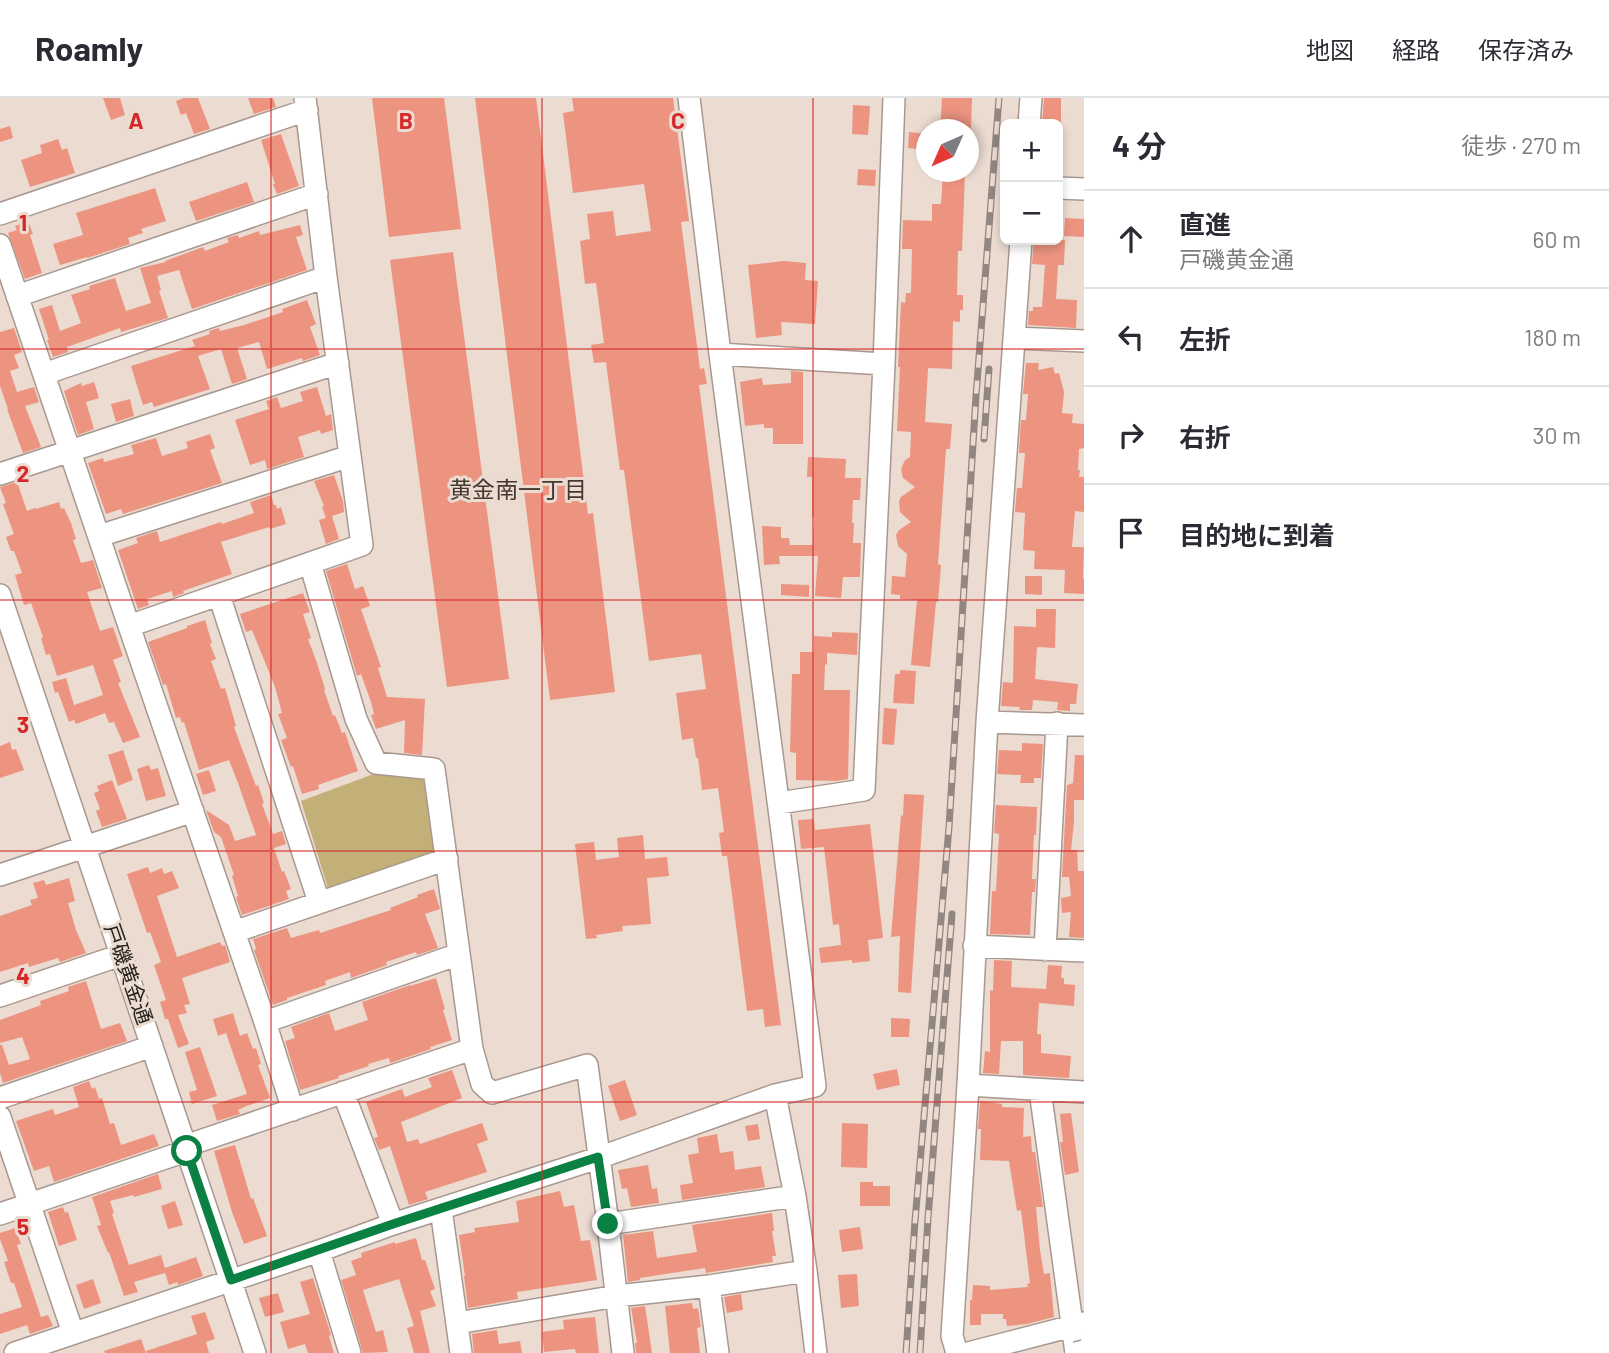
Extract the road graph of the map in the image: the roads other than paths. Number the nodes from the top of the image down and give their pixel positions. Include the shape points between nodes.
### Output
1 (689, 98) edge
2 (894, 98) edge
3 (1031, 98) edge
4 (306, 104) edge
5 (1029, 119) edge
6 (1063, 188) edge
7 (1084, 189) edge
8 (317, 194) junction
9 (0, 214) edge
10 (0, 245) edge
11 (1021, 245) edge
12 (326, 277) junction
13 (17, 296) junction
14 (1015, 338) junction
15 (1084, 341) edge
16 (720, 354) junction
17 (338, 363) junction
18 (884, 364) junction
19 (44, 374) junction
20 (70, 451) junction
21 (350, 456) junction
22 (0, 474) edge
23 (99, 536) junction
24 (310, 563) junction
25 (0, 595) edge
26 (219, 595) junction
27 (128, 626) junction
28 (987, 722) junction
29 (1057, 723) junction
30 (1084, 725) edge
31 (779, 803) junction
32 (193, 811) junction
33 (85, 846) junction
34 (447, 859) junction
35 (0, 875) edge
36 (319, 902) junction
37 (234, 932) junction
38 (974, 946) junction
39 (1045, 950) junction
40 (1084, 951) edge
41 (459, 954) junction
42 (121, 955) junction
43 (0, 996) edge
44 (265, 1022) junction
45 (152, 1046) junction
46 (472, 1049) junction
47 (968, 1085) junction
48 (1040, 1090) junction
49 (343, 1092) junction
50 (1084, 1092) edge
51 (775, 1095) junction
52 (0, 1098) edge
53 (293, 1110) junction
54 (0, 1117) edge
55 (186, 1148) junction
56 (598, 1157) junction
57 (795, 1196) junction
58 (29, 1204) junction
59 (441, 1209) junction
60 (0, 1214) edge
61 (393, 1224) junction
62 (608, 1224) junction
63 (319, 1251) junction
64 (806, 1271) junction
65 (231, 1280) junction
66 (709, 1286) junction
67 (617, 1296) junction
68 (457, 1323) junction
69 (1078, 1325) edge
70 (74, 1333) junction
71 (1084, 1350) edge
72 (15, 1353) edge
73 (255, 1353) edge
74 (350, 1353) edge
75 (461, 1353) edge
76 (623, 1353) edge
77 (718, 1353) edge
78 (816, 1353) edge
79 (957, 1353) edge
80 (968, 1353) edge
81 (1076, 1353) edge

1 - 16 street
2 - 18 street
3 - 5 street
4 - 8 street
4 - 9 street
6 - 7 street
8 - 12 street
8 - 13 street
10 - 13 street
11 - 14 street
12 - 17 street
12 - 19 street
13 - 19 street
14 - 15 street
14 - 28 street
16 - 18 street
16 - 31 street
17 - 20 street
17 - 21 street
18 - 31 street via 864,790
19 - 20 street
20 - 22 street
20 - 23 street
21 - 23 street
21 - 24 street via 362,545
23 - 27 street
24 - 26 street
24 - 34 street via 356,719 376,764 434,769
25 - 33 street, 戸磯黄金通
26 - 27 street
26 - 36 street
27 - 32 street
28 - 29 street
28 - 38 street
29 - 30 street
29 - 39 street
31 - 51 street via 815,1086
32 - 33 street
32 - 37 street
33 - 35 street
33 - 42 street, 戸磯黄金通
34 - 36 street
34 - 41 street
36 - 37 street
37 - 44 street
38 - 39 street
38 - 47 street
39 - 40 street
41 - 44 street
41 - 46 street
42 - 43 street
42 - 45 street, 戸磯黄金通
44 - 53 street
45 - 52 street
45 - 55 street, 戸磯黄金通
46 - 49 street
46 - 56 street via 482,1084 492,1093 587,1065
47 - 48 street
47 - 79 street via 952,1336
48 - 50 street
48 - 69 street
49 - 53 street
49 - 61 street
51 - 56 street
51 - 57 street
53 - 55 street
54 - 58 street
55 - 58 street
55 - 65 street, 戸磯黄金通
56 - 59 street
56 - 62 street
57 - 62 street
57 - 64 street
58 - 60 street
58 - 70 street
59 - 61 street
59 - 68 street
61 - 63 street
62 - 67 street
63 - 65 street
63 - 74 street
64 - 66 street
64 - 78 street
65 - 70 street
65 - 73 street, 戸磯黄金通
66 - 67 street
66 - 77 street
67 - 68 street
67 - 76 street
68 - 75 street
69 - 80 street
69 - 81 street
70 - 72 street
71 - 81 street, bridge

